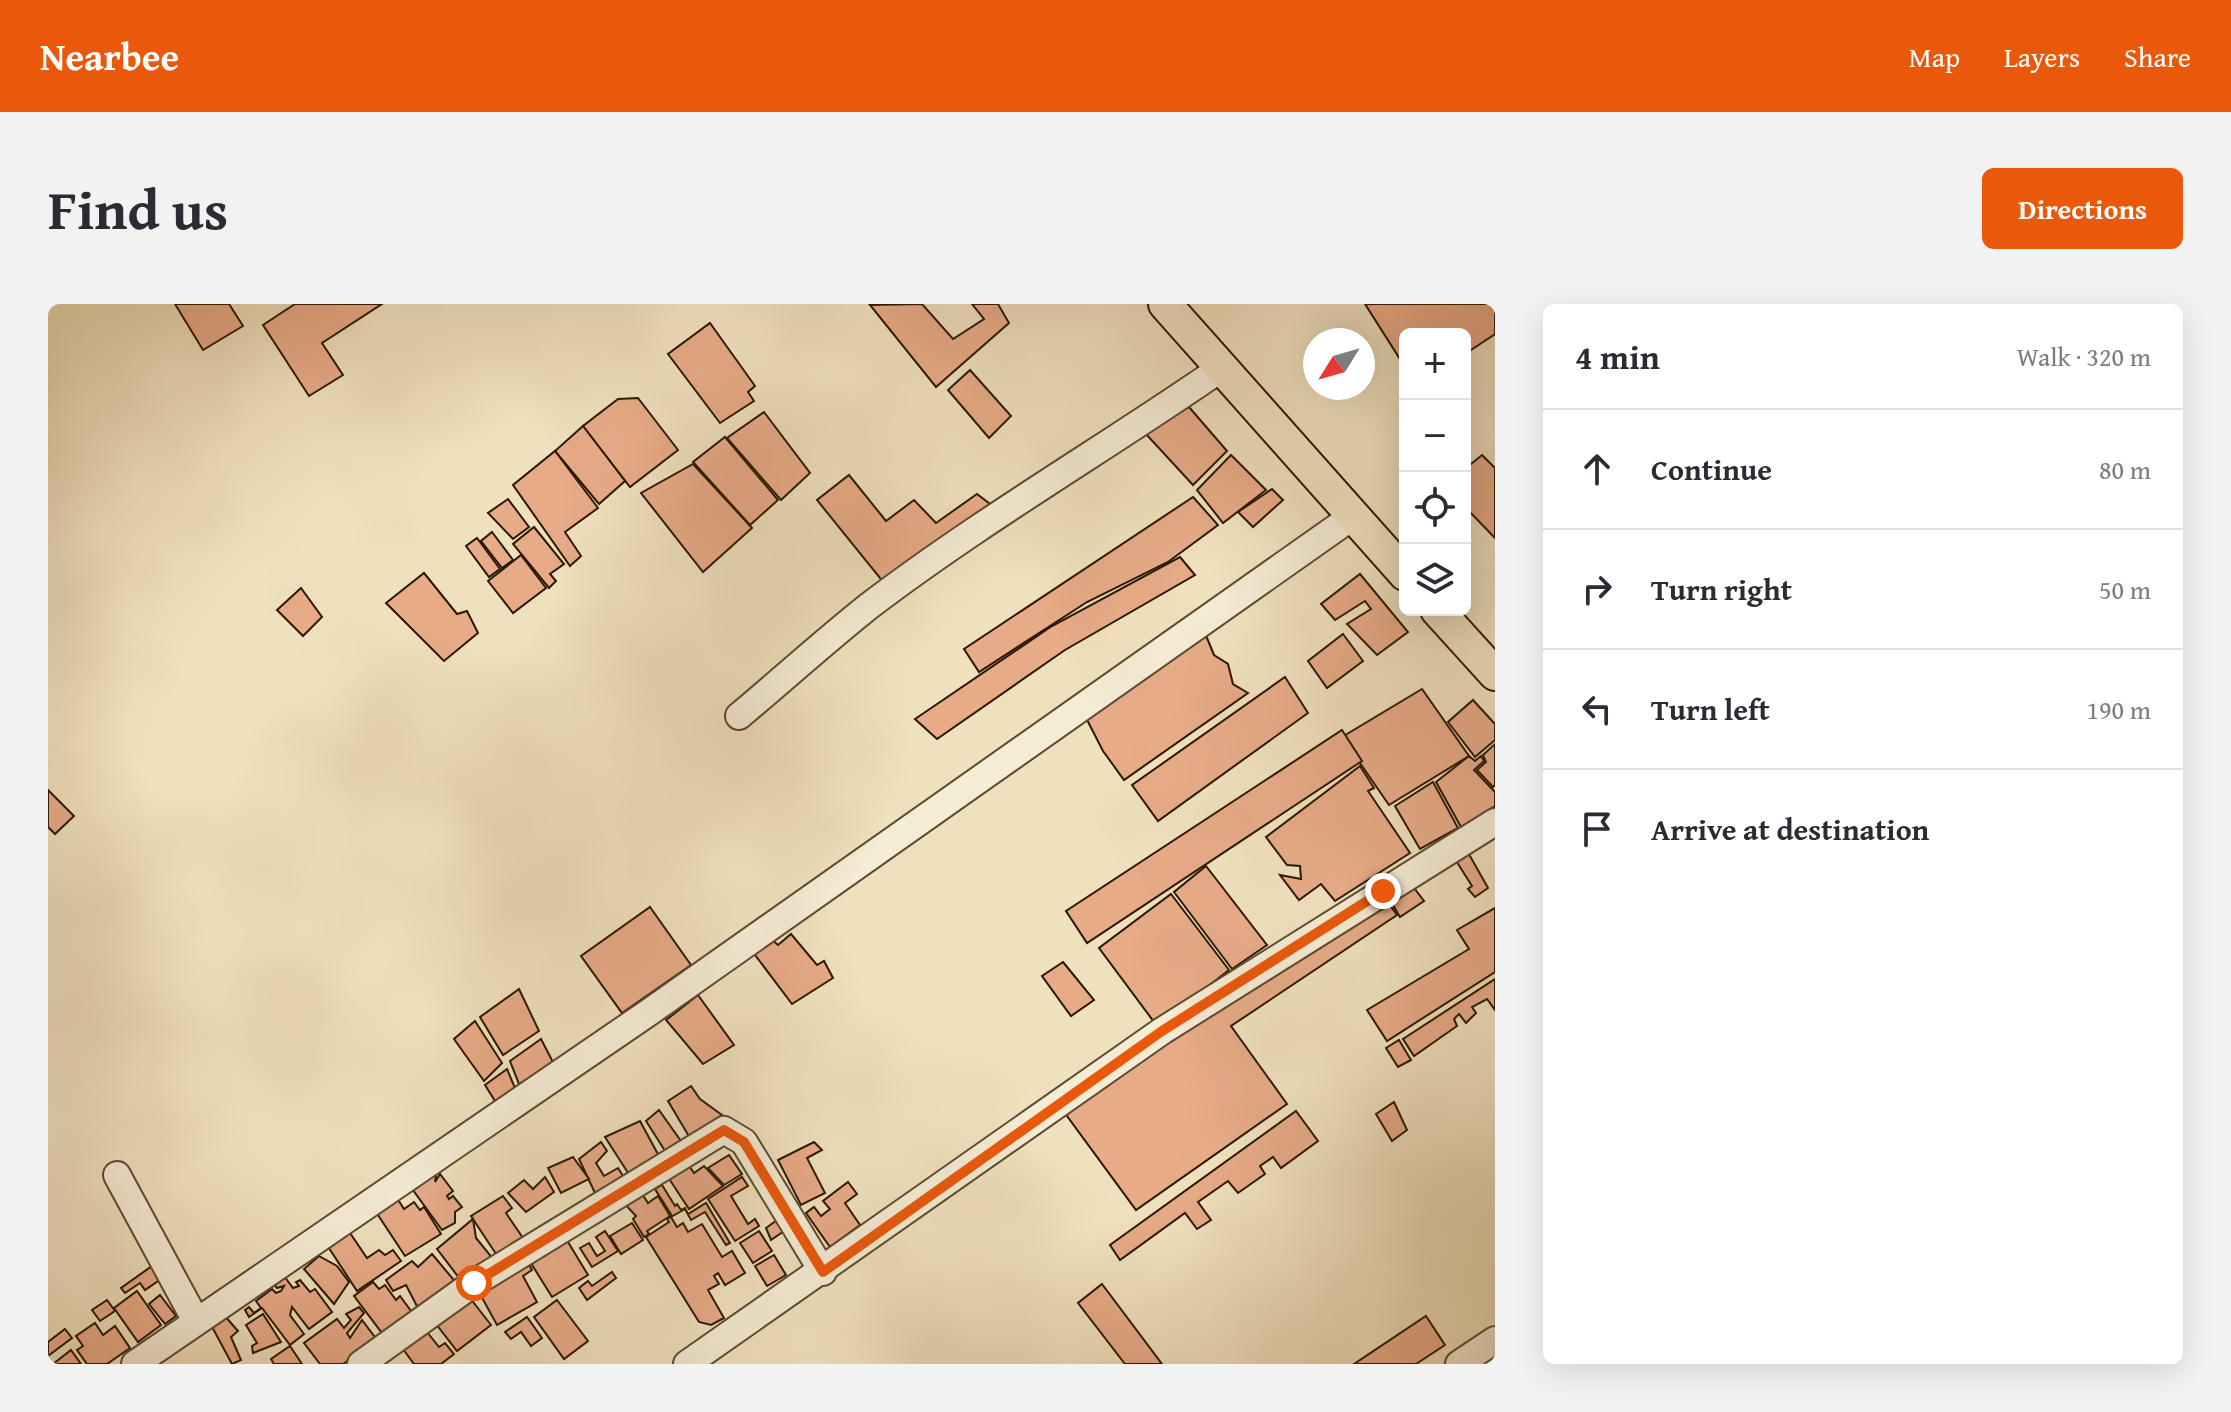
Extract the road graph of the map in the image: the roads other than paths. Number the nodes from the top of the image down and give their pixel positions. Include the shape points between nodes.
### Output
1 (1165, 304) edge
2 (1223, 367) junction
3 (1353, 516) junction
4 (1399, 567) edge
5 (1442, 616) edge
6 (1495, 674) edge
7 (739, 716) dead end
8 (1495, 822) edge
9 (117, 1175) dead end
10 (823, 1272) junction
11 (196, 1321) junction
12 (1495, 1340) edge
13 (135, 1364) edge
14 (361, 1364) edge
15 (687, 1364) edge
16 (1459, 1364) edge

1 - 2 main road
2 - 3 main road
2 - 7 street via 870,606
3 - 4 main road
3 - 11 street via 648,1013
5 - 6 main road
8 - 10 street via 1162,1031
9 - 11 street
10 - 14 street via 744,1142 724,1130 474,1283
10 - 15 street
11 - 13 street
12 - 16 street

